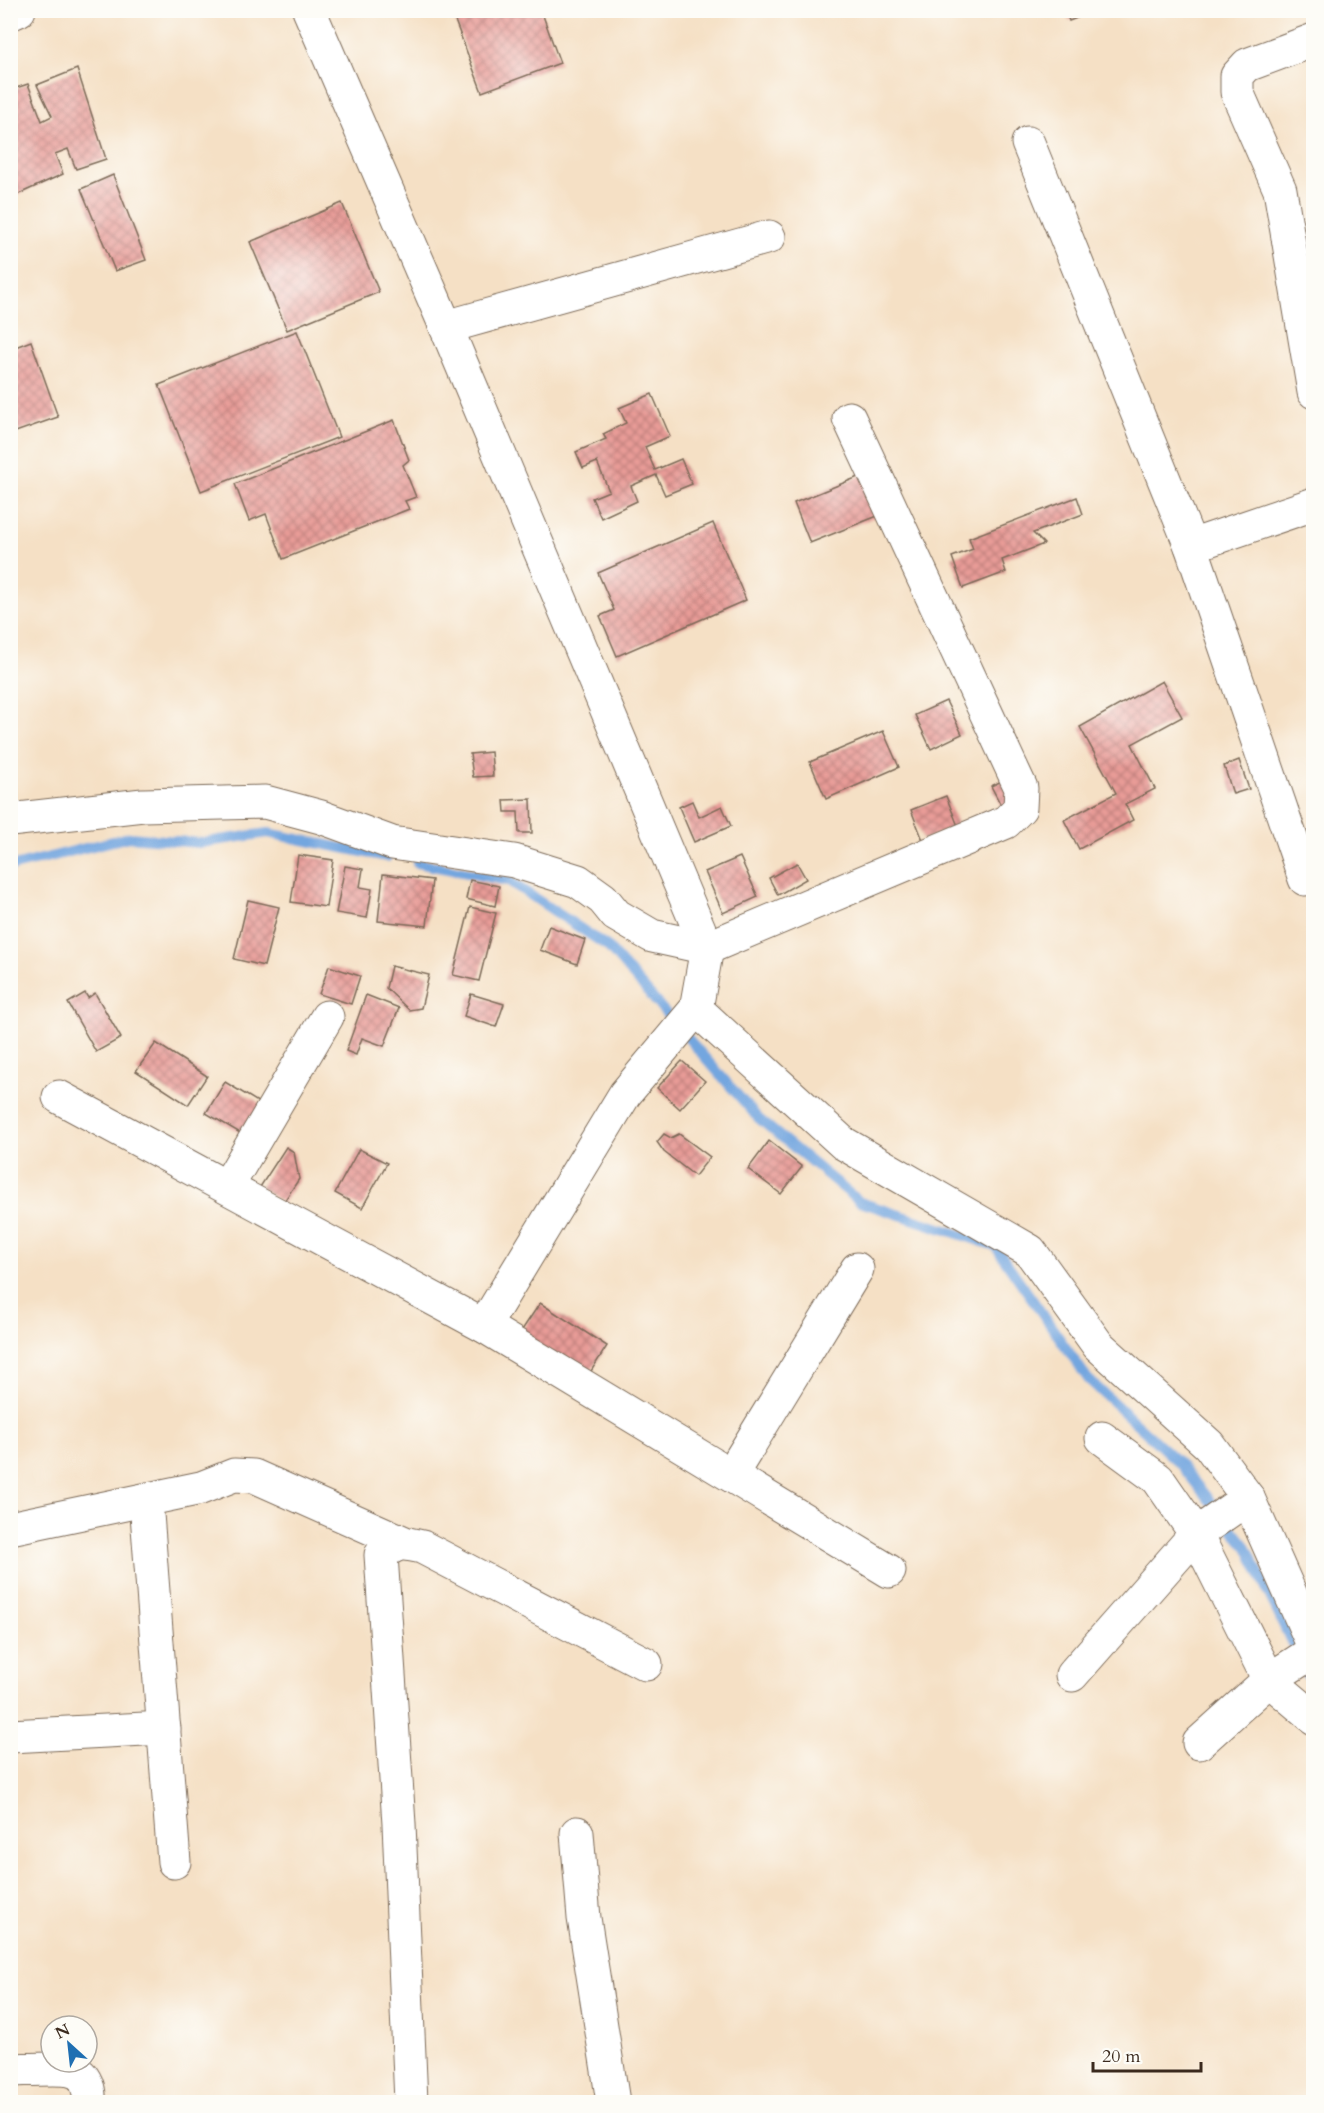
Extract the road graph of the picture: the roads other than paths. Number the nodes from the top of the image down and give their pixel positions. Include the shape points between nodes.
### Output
1 (19, 10) edge
2 (309, 10) edge
3 (10, 14) edge
4 (1314, 40) edge
5 (1028, 143) dead end
6 (769, 237) dead end
7 (446, 327) junction
8 (1314, 392) edge
9 (849, 418) dead end
10 (1314, 504) edge
11 (1191, 546) junction
12 (10, 820) edge
13 (1305, 879) dead end
14 (707, 948) junction
15 (696, 1009) junction
16 (327, 1017) dead end
17 (58, 1097) dead end
18 (227, 1187) junction
19 (857, 1269) dead end
20 (484, 1326) junction
21 (1102, 1438) dead end
22 (731, 1475) junction
23 (1248, 1498) junction
24 (147, 1514) dead end
25 (10, 1527) edge
26 (1196, 1534) junction
27 (407, 1544) junction
28 (889, 1571) dead end
29 (1314, 1649) edge
30 (646, 1664) dead end
31 (1072, 1675) dead end
32 (1269, 1680) junction
33 (1314, 1719) edge
34 (164, 1728) junction
35 (10, 1736) edge
36 (1198, 1743) dead end
37 (577, 1833) dead end
38 (174, 1862) dead end
39 (10, 2070) edge
40 (89, 2103) edge
41 (411, 2103) edge
42 (613, 2103) edge

1 - 3 main road
2 - 7 main road
4 - 8 main road via 1247,65 1237,76 1237,92 1280,190
5 - 11 main road
6 - 7 main road
7 - 14 main road
9 - 14 main road via 1021,788 1020,808 1006,822
10 - 11 main road
11 - 13 main road
12 - 14 main road via 143,805 265,802 392,843 514,861 578,881 603,899 616,915 652,936
14 - 15 main road
15 - 20 main road via 625,1094
15 - 23 main road via 843,1143 1030,1251 1098,1345 1209,1445
16 - 18 main road
17 - 18 main road
18 - 20 main road
19 - 22 main road
20 - 22 main road
21 - 26 main road via 1158,1479
22 - 28 main road
23 - 26 main road
23 - 29 main road
24 - 34 main road
25 - 27 main road via 201,1488 234,1475 254,1476
26 - 31 main road
26 - 32 main road
27 - 30 main road via 422,1548
27 - 41 main road via 394,1545 381,1555 399,1824
29 - 32 main road
32 - 33 main road
32 - 36 main road
34 - 35 main road
34 - 38 main road
37 - 42 main road via 584,1918
39 - 40 main road via 73,2070 84,2078

